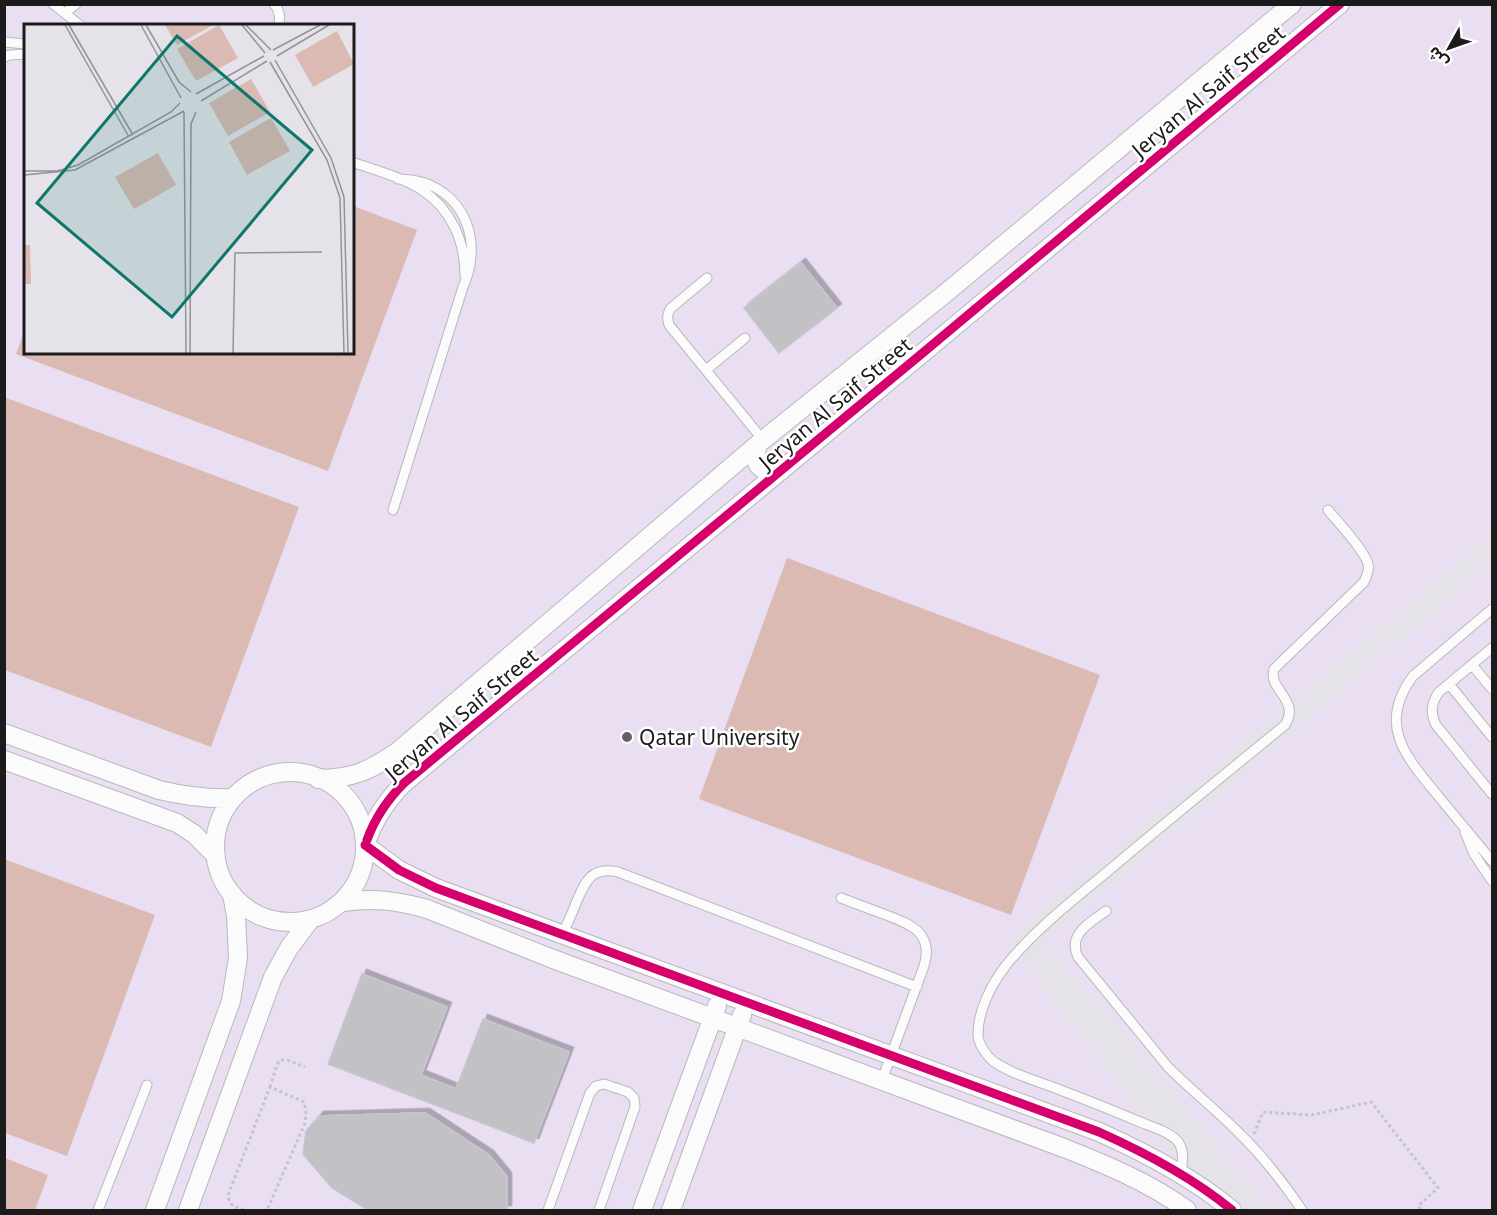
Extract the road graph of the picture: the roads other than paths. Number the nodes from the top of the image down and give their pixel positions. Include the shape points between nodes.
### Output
1 (53, 4) edge
2 (76, 4) edge
3 (274, 4) edge
4 (1292, 4) edge
5 (1340, 4) edge
6 (65, 14) junction
7 (78, 24) edge
8 (278, 24) edge
9 (4, 42) edge
10 (24, 44) edge
11 (24, 54) edge
12 (4, 57) edge
13 (354, 163) edge
14 (707, 278) dead end
15 (947, 292) junction
16 (966, 316) junction
17 (745, 338) dead end
18 (706, 370) junction
19 (760, 442) junction
20 (781, 471) junction
21 (393, 510) dead end
22 (1328, 510) dead end
23 (1492, 610) edge
24 (1492, 648) edge
25 (1472, 665) junction
26 (1449, 684) junction
27 (1492, 689) edge
28 (4, 733) edge
29 (1492, 737) edge
30 (4, 760) edge
31 (318, 779) junction
32 (1492, 794) edge
33 (233, 798) junction
34 (1463, 827) junction
35 (366, 843) junction
36 (216, 856) junction
37 (1492, 861) edge
38 (1492, 881) edge
39 (232, 894) junction
40 (841, 898) dead end
41 (342, 902) junction
42 (1106, 911) dead end
43 (310, 920) junction
44 (562, 934) junction
45 (553, 959) junction
46 (917, 987) junction
47 (722, 993) junction
48 (747, 1002) junction
49 (713, 1018) junction
50 (738, 1027) junction
51 (892, 1056) junction
52 (882, 1080) junction
53 (147, 1085) dead end
54 (1181, 1174) junction
55 (1197, 1184) junction
56 (1185, 1209) edge
57 (98, 1210) edge
58 (155, 1210) edge
59 (188, 1210) edge
60 (549, 1210) edge
61 (599, 1210) edge
62 (642, 1210) edge
63 (670, 1210) edge
64 (1232, 1210) edge
65 (1302, 1210) edge

1 - 6 lane
2 - 6 lane
3 - 8 lane via 280,16
4 - 15 street, Jeryan Al Saif Street
5 - 16 street, Jeryan Al Saif Street
6 - 7 lane
9 - 10 lane
11 - 12 lane
13 - 21 lane via 423,190 444,209 462,246 463,287
14 - 18 lane via 667,315 669,325
15 - 16 street via 948,306
15 - 19 street, Jeryan Al Saif Street
16 - 20 street, Jeryan Al Saif Street
17 - 18 lane
18 - 19 lane
19 - 20 street via 755,456 757,464 763,471
19 - 31 street, Jeryan Al Saif Street via 397,752 379,765 346,778
20 - 35 street, Jeryan Al Saif Street via 404,783 383,807
22 - 54 lane via 1369,566 1364,582 1274,669 1275,682 1289,704 1285,725 1035,934 994,983 979,1023 982,1048 1006,1069 1175,1139 1184,1155
23 - 34 lane via 1413,676 1397,708 1397,732 1405,754
24 - 25 lane
25 - 26 lane
25 - 27 lane
26 - 29 lane
26 - 32 lane via 1433,702 1433,720
28 - 33 street via 159,790 201,798
30 - 36 street via 177,823
31 - 33 street via 304,773 278,773 254,781
31 - 35 street via 348,799 360,820
33 - 36 street via 217,831
34 - 37 lane
34 - 38 lane via 1474,854
35 - 41 street via 362,870
35 - 44 street via 417,880
36 - 39 street
39 - 43 street via 251,910 274,920
39 - 58 street via 238,958 231,1001
40 - 46 lane via 910,924 920,933 927,952
41 - 43 street
41 - 45 street via 385,899 406,903
42 - 65 lane via 1076,937 1078,957 1168,1067 1250,1144
43 - 59 street via 273,977
44 - 45 street
44 - 46 lane via 587,880 598,872 611,870
44 - 47 street
45 - 49 street
46 - 51 lane
47 - 48 street
47 - 49 street
48 - 50 street
48 - 51 street
49 - 50 street
49 - 62 street
50 - 52 street
50 - 63 street
51 - 52 lane
51 - 54 street via 1099,1132
52 - 56 street via 1113,1168
53 - 57 lane
54 - 55 street
55 - 56 street
55 - 64 street
60 - 61 lane via 590,1093 604,1084 628,1092 635,1107

